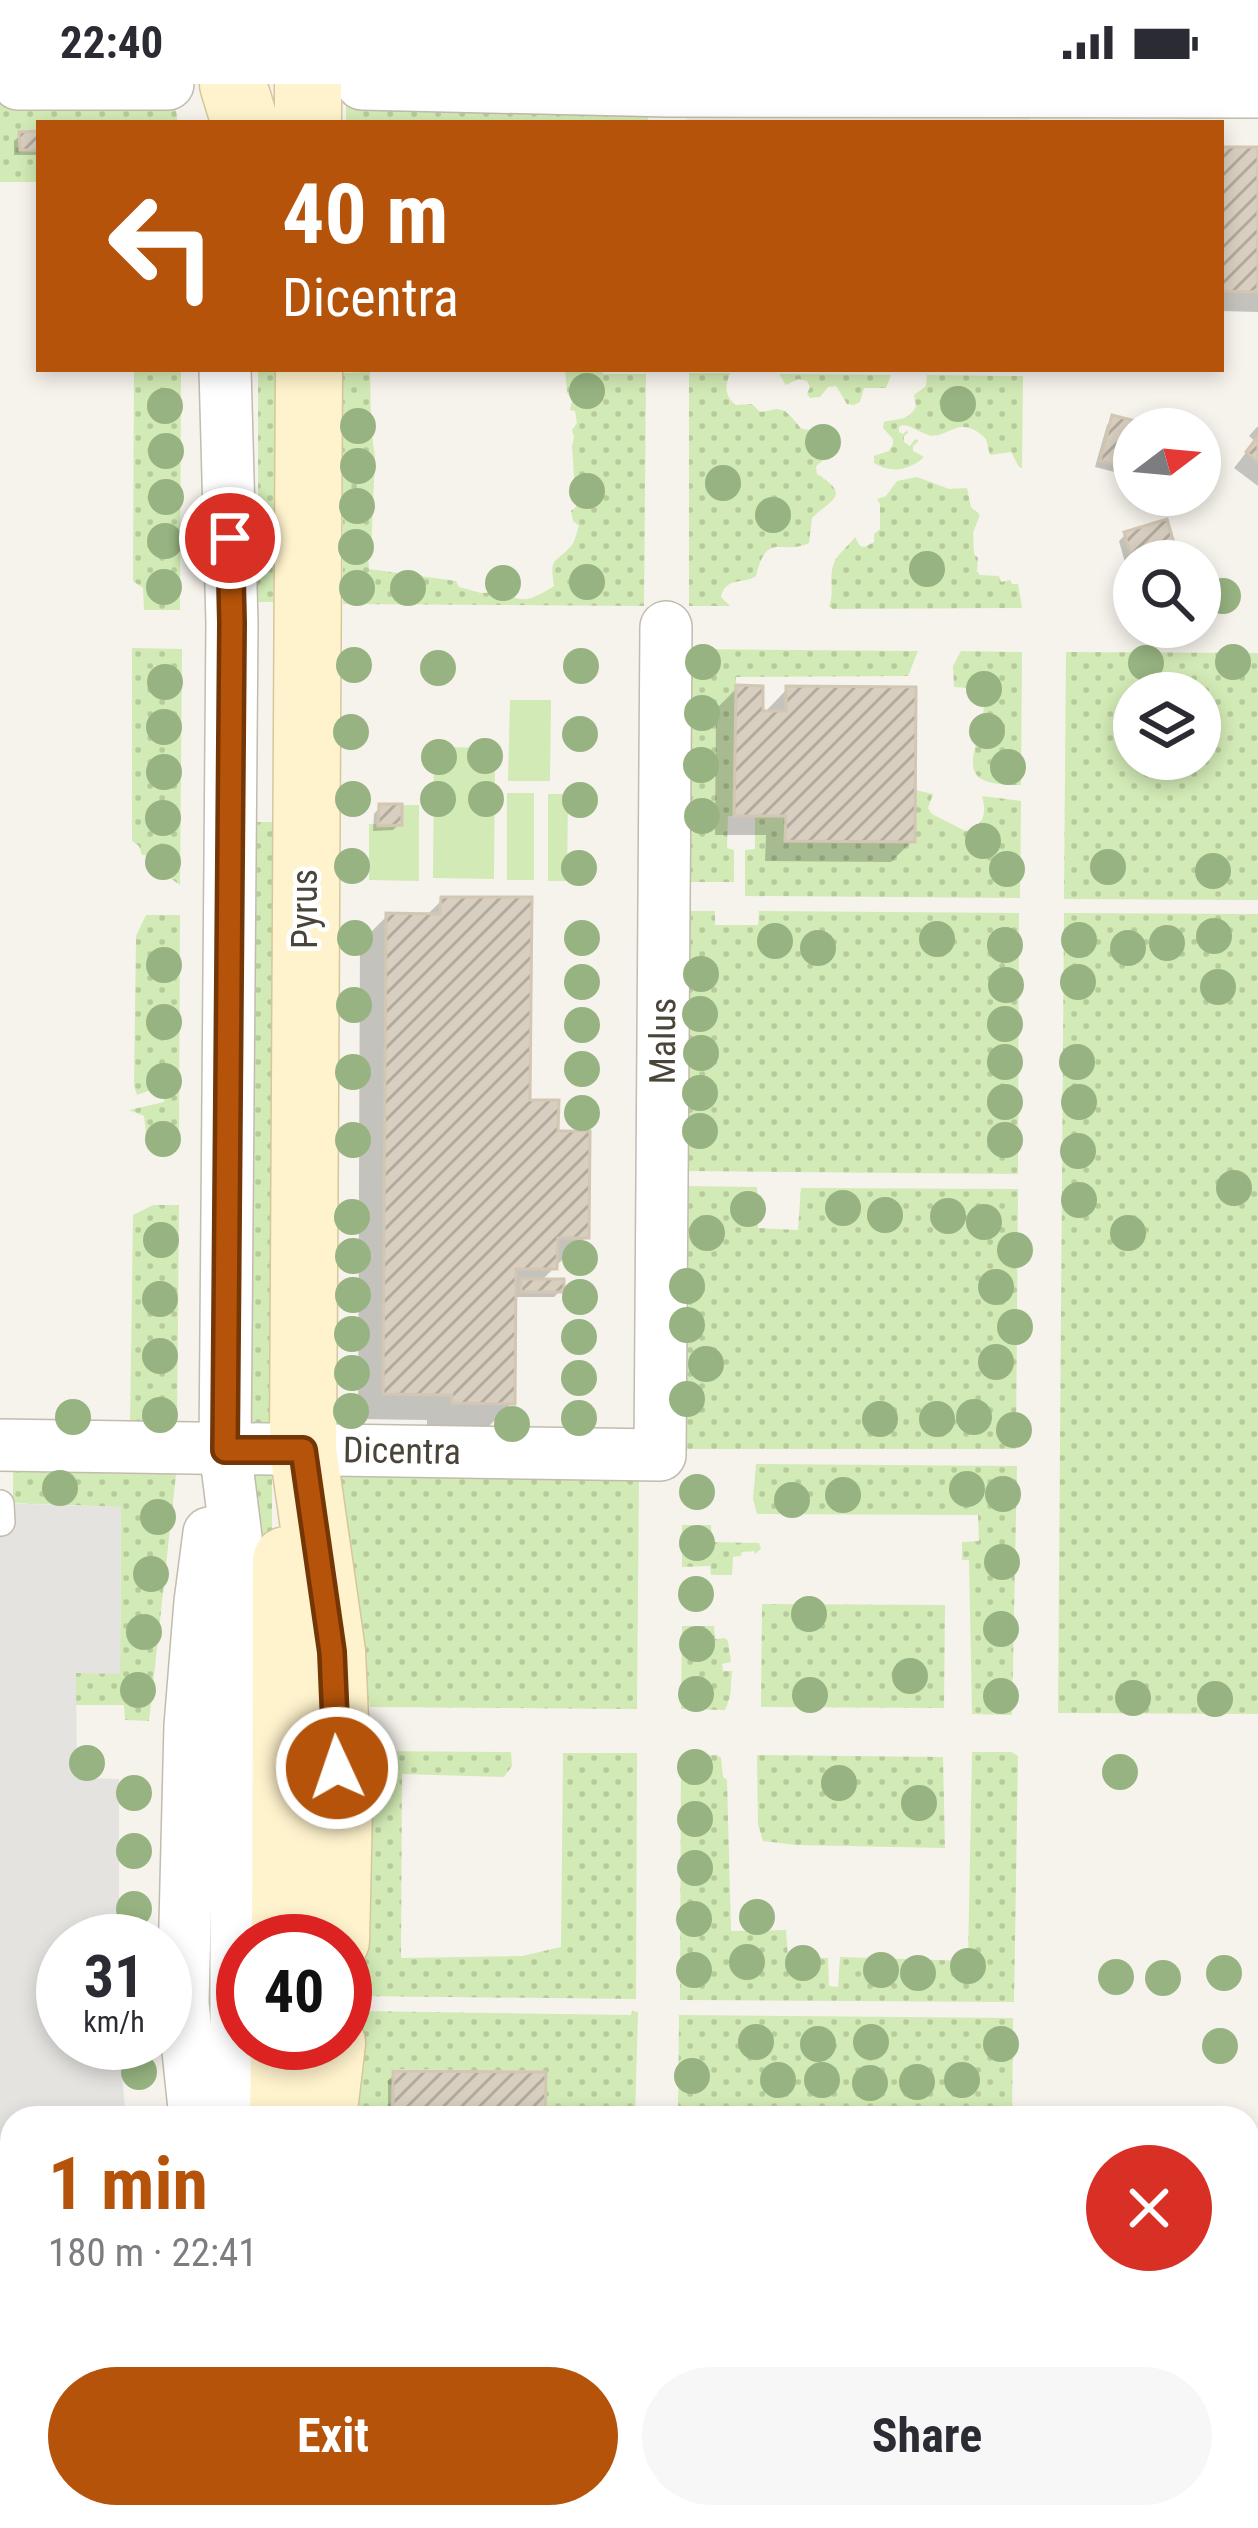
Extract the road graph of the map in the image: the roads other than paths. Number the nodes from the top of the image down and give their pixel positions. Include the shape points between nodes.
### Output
1 (18, 84) edge
2 (168, 84) edge
3 (223, 84) edge
4 (233, 84) edge
5 (304, 84) edge
6 (362, 84) edge
7 (1258, 92) edge
8 (223, 120) edge
9 (243, 120) edge
10 (296, 120) edge
11 (308, 120) edge
12 (225, 372) edge
13 (309, 372) edge
14 (666, 627) dead end
15 (0, 1444) edge
16 (225, 1450) junction
17 (303, 1450) junction
18 (660, 1455) joint
19 (0, 1504) edge
20 (1, 1522) edge
21 (285, 1914) edge
22 (337, 1914) edge
23 (284, 2070) edge
24 (329, 2070) edge
25 (194, 2106) edge
26 (236, 2106) edge
27 (283, 2106) edge
28 (324, 2106) edge

1 - 2 street
3 - 8 street
4 - 9 street
5 - 10 street
5 - 11 street
6 - 7 street
12 - 16 street, Pyrus via 232,623
13 - 17 street, Pyrus
14 - 18 street, Malus
15 - 16 street, Dicentra
16 - 17 street, Dicentra
16 - 25 street, Pyrus via 190,1726 183,2003
16 - 26 street, Pyrus via 236,1537
17 - 18 street, Dicentra
17 - 21 street, Pyrus via 286,1532
17 - 22 street, Pyrus via 332,1652
19 - 20 lane
23 - 27 street
24 - 28 street

